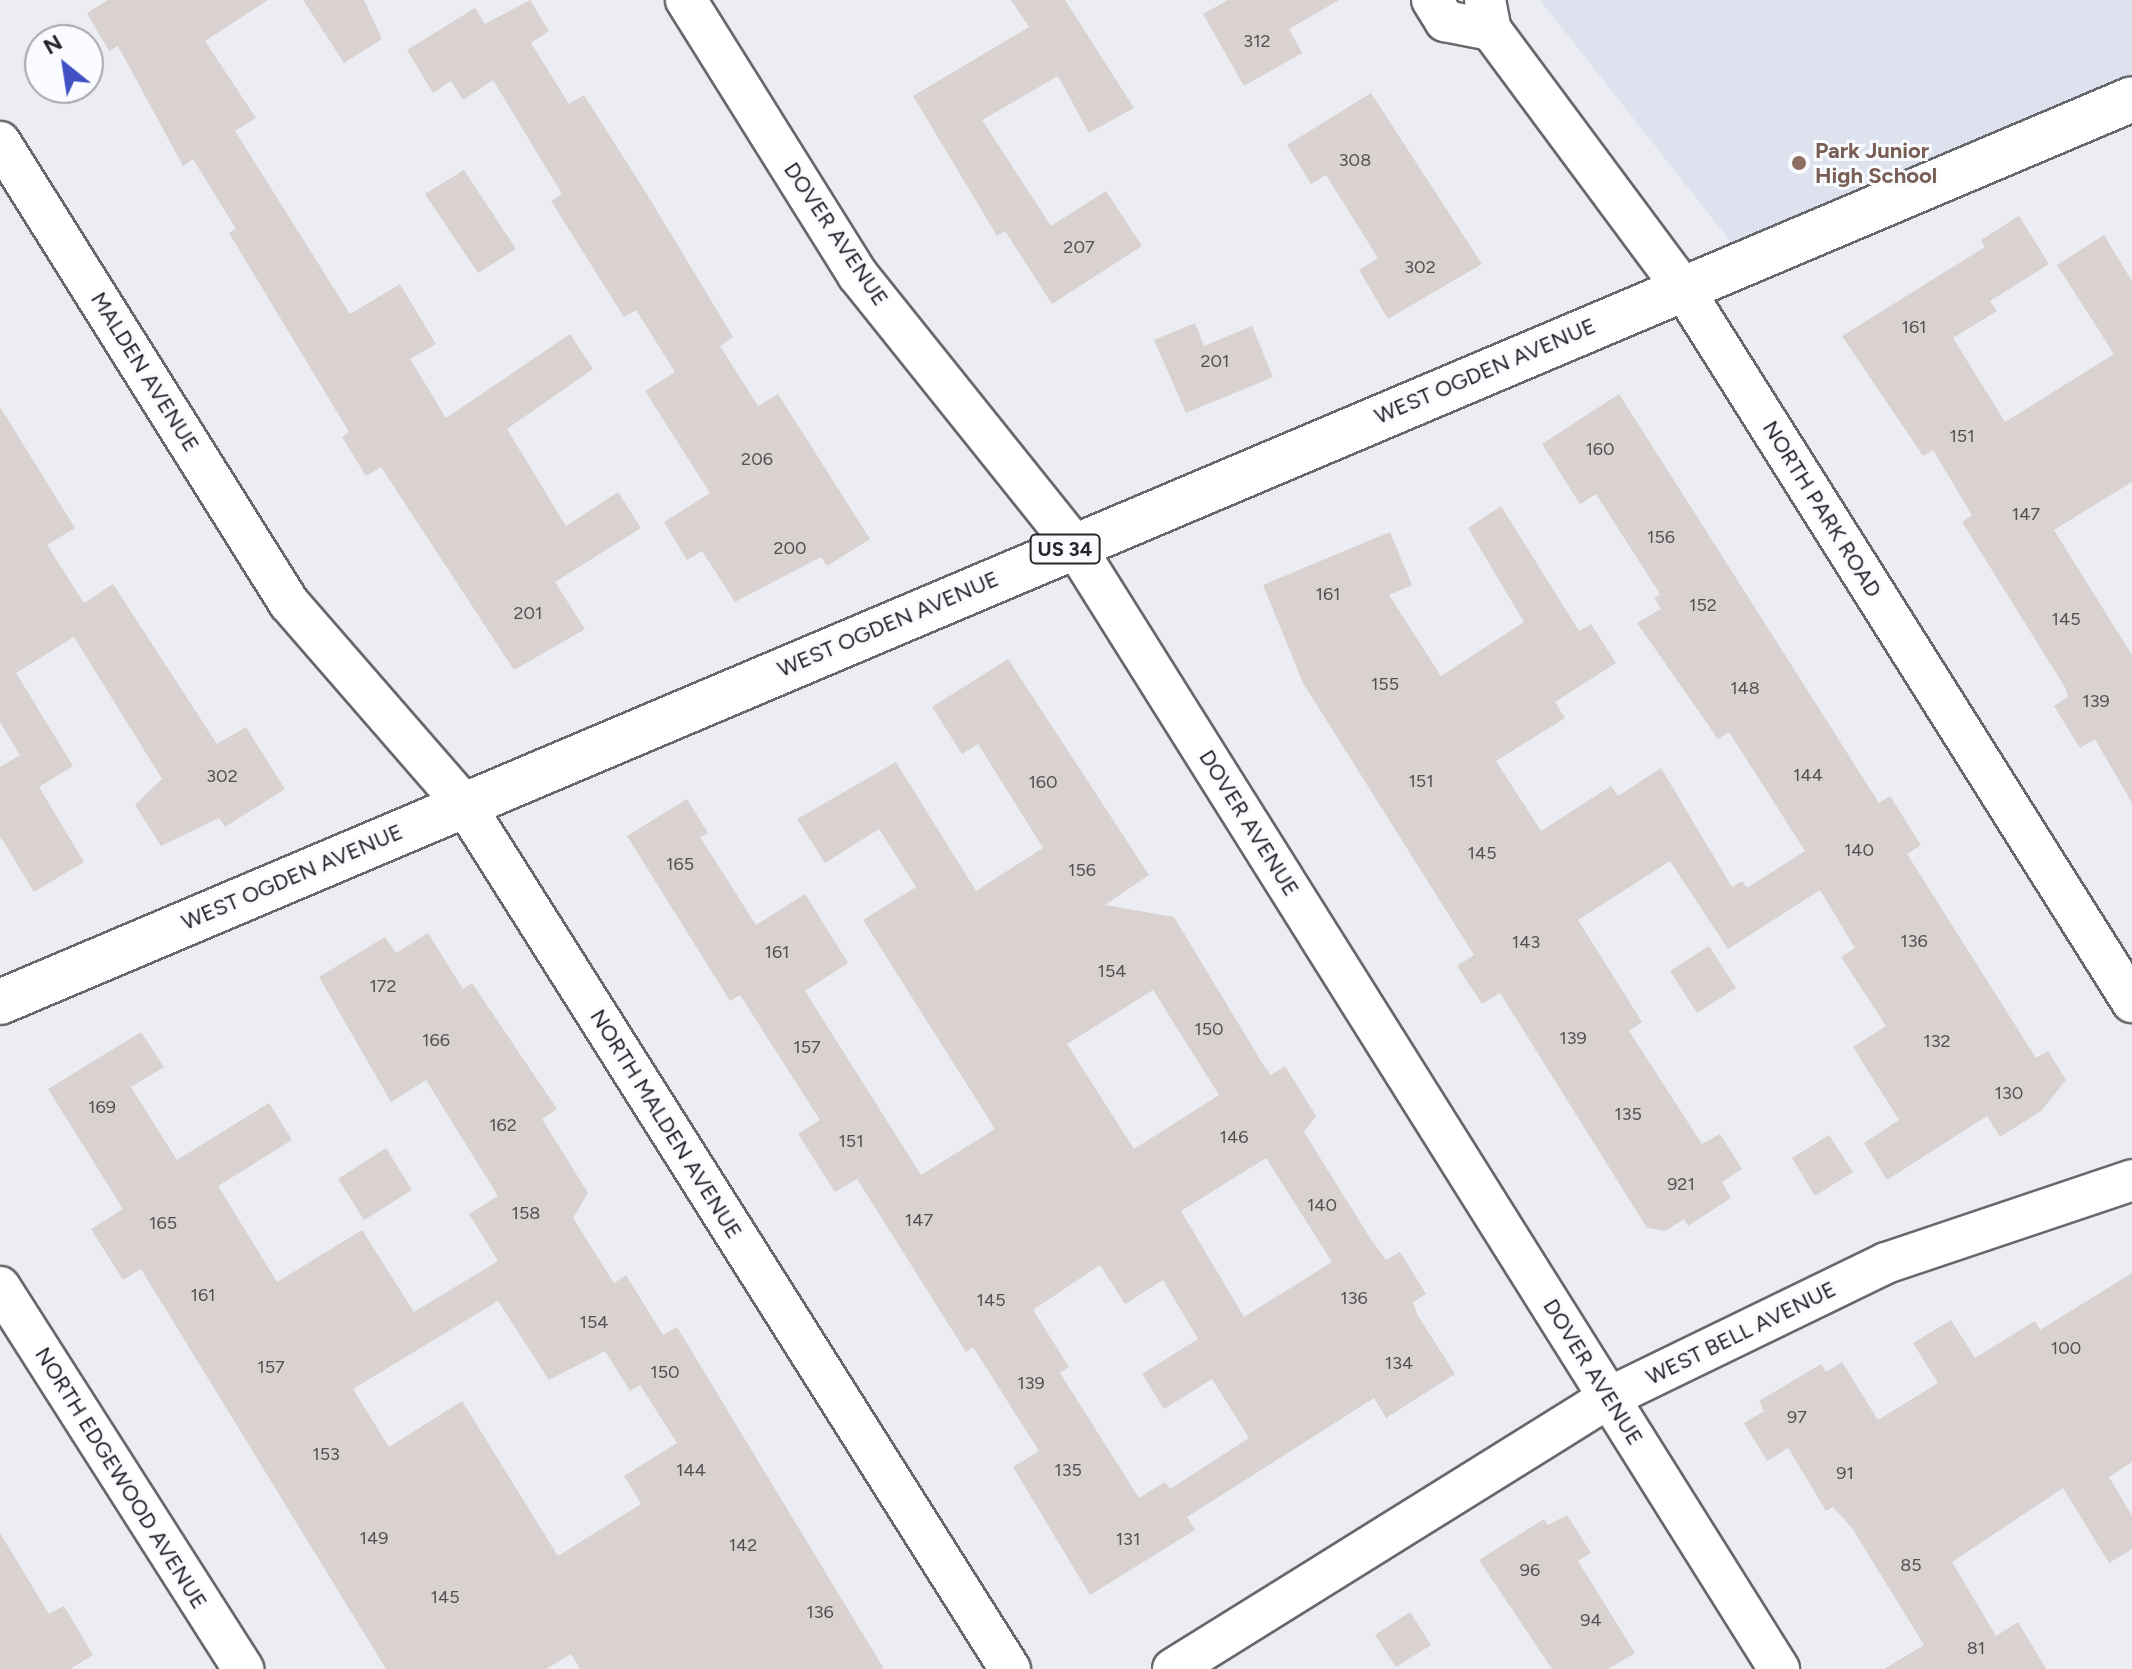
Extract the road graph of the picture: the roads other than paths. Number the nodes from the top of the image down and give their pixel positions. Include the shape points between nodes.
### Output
1 (686, 0) edge
2 (1432, 0) edge
3 (1488, 15) edge
4 (2132, 99) edge
5 (0, 142) edge
6 (1682, 287) junction
7 (1074, 545) junction
8 (289, 603) joint
9 (464, 804) junction
10 (0, 1002) edge
11 (2132, 1002) edge
12 (2132, 1180) edge
13 (0, 1287) edge
14 (1610, 1397) junction
15 (243, 1669) edge
16 (1010, 1669) edge
17 (1173, 1669) edge
18 (1779, 1669) edge

1 - 7 street, DOVER AVENUE via 858,275
2 - 3 street, NORTH PARK ROAD via 1445,21
3 - 6 street, NORTH PARK ROAD
4 - 6 main road, WEST OGDEN AVENUE / US 34
5 - 8 street, MALDEN AVENUE
6 - 7 main road, WEST OGDEN AVENUE / US 34
6 - 11 street, NORTH PARK ROAD
7 - 9 main road, WEST OGDEN AVENUE / US 34
7 - 14 street, DOVER AVENUE
8 - 9 street, NORTH MALDEN AVENUE
9 - 10 main road, WEST OGDEN AVENUE / US 34
9 - 16 street, NORTH MALDEN AVENUE
12 - 14 street, WEST BELL AVENUE via 1886,1263
13 - 15 street, NORTH EDGEWOOD AVENUE
14 - 17 street, WEST BELL AVENUE
14 - 18 street, DOVER AVENUE

